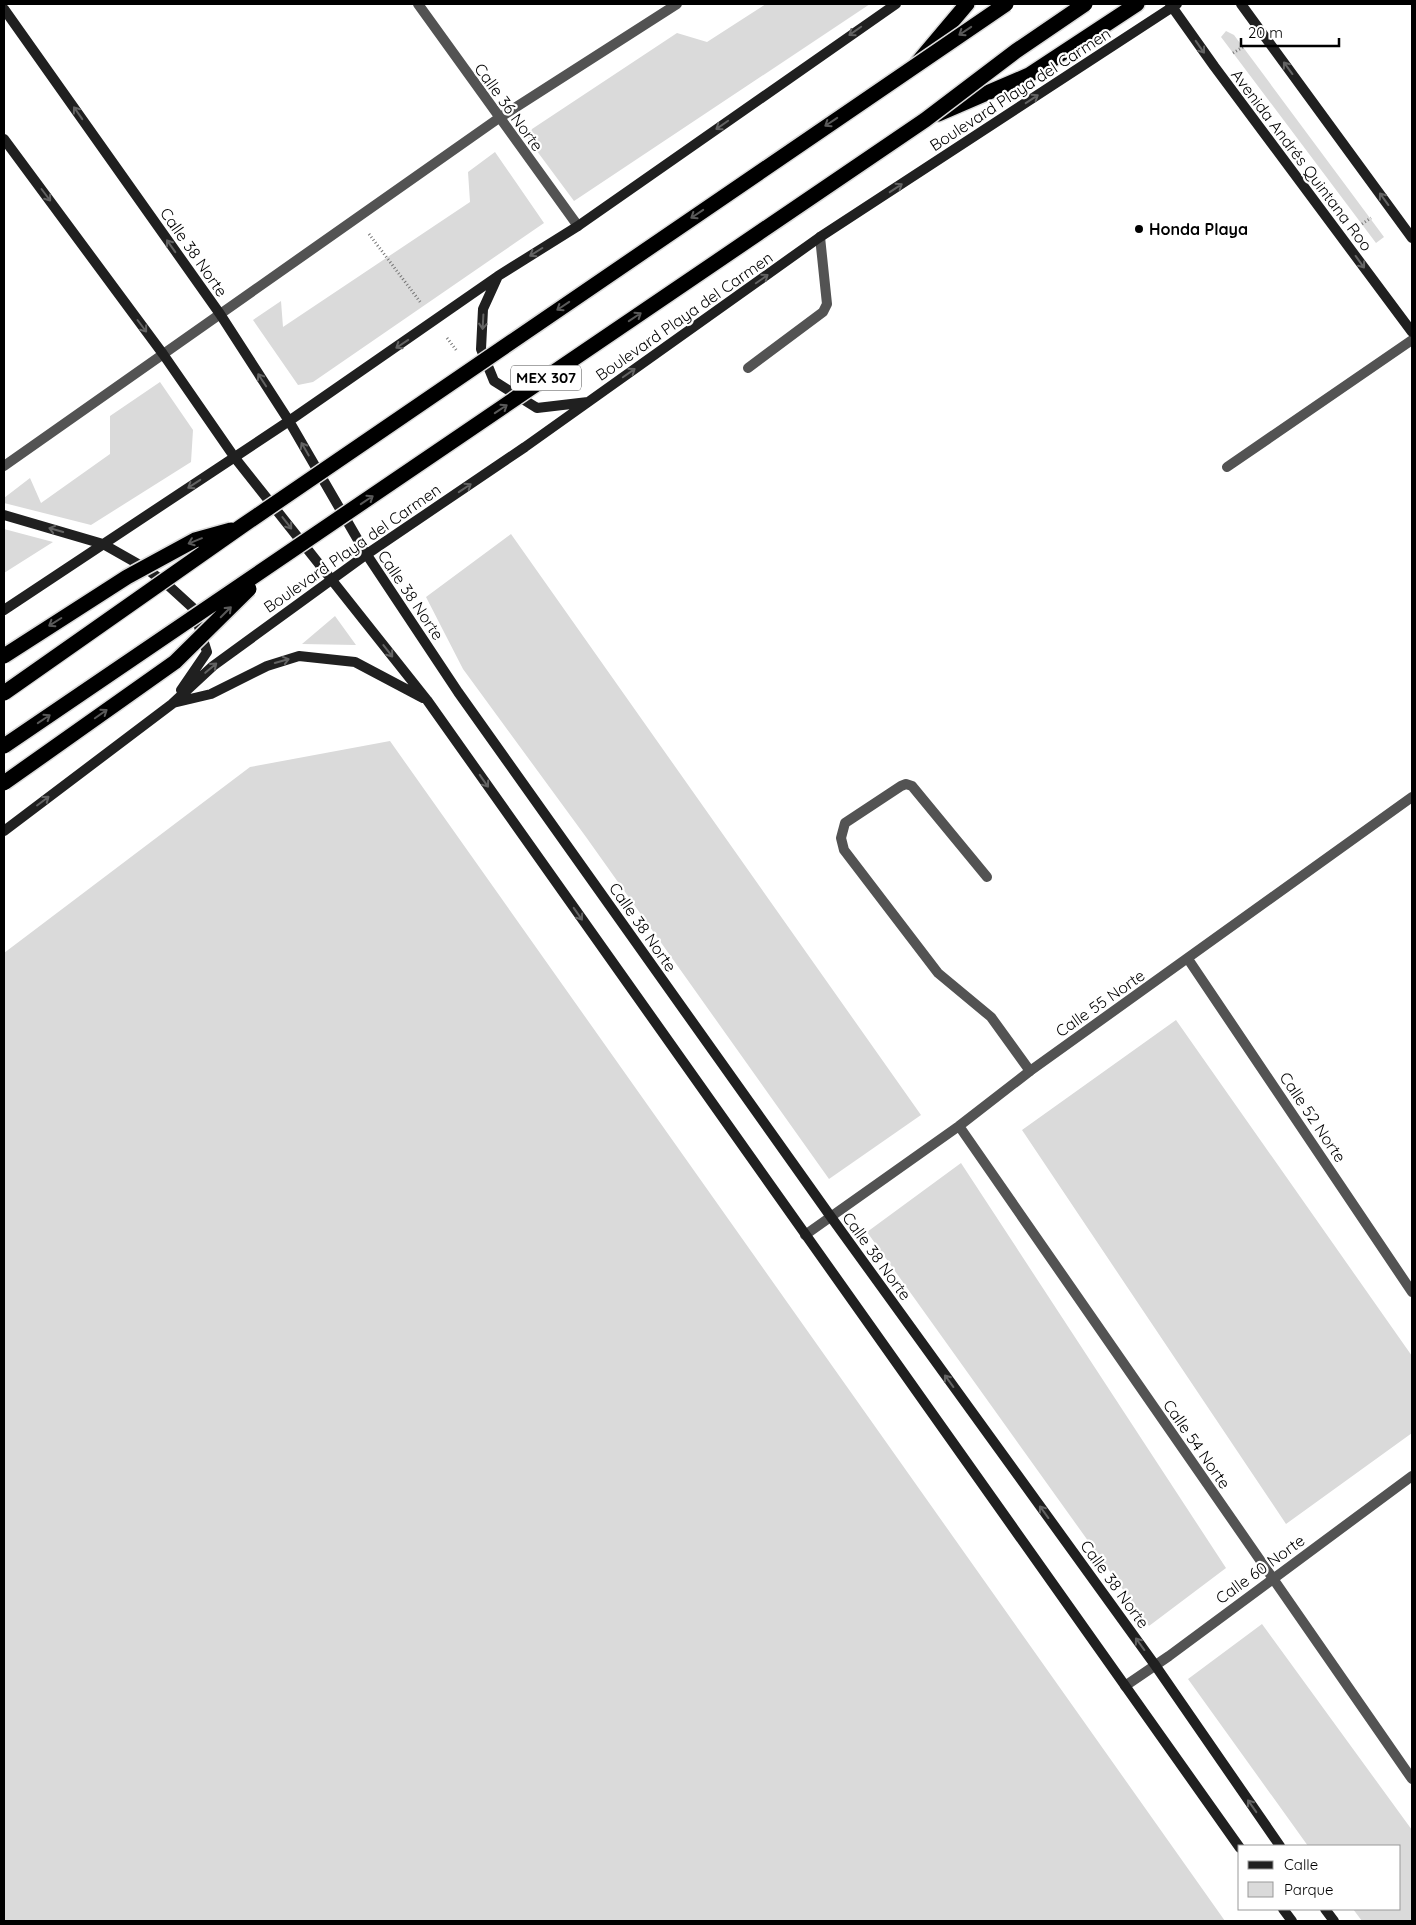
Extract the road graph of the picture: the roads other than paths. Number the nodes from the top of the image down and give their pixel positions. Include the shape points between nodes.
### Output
1 (418, 4) edge
2 (677, 4) edge
3 (896, 4) edge
4 (967, 4) edge
5 (1006, 4) edge
6 (1085, 4) edge
7 (1137, 4) edge
8 (1241, 4) edge
9 (1173, 5) edge
10 (4, 9) edge
11 (916, 64) junction
12 (499, 118) junction
13 (925, 120) junction
14 (4, 139) edge
15 (578, 226) junction
16 (820, 237) junction
17 (1412, 238) edge
18 (498, 276) junction
19 (220, 314) junction
20 (1412, 332) edge
21 (1412, 340) edge
22 (163, 354) junction
23 (748, 368) dead end
24 (589, 401) junction
25 (289, 421) junction
26 (235, 458) junction
27 (4, 466) edge
28 (1227, 467) dead end
29 (4, 515) edge
30 (242, 526) junction
31 (103, 544) junction
32 (367, 554) junction
33 (277, 562) junction
34 (331, 579) junction
35 (4, 610) edge
36 (4, 656) edge
37 (4, 693) edge
38 (427, 700) junction
39 (172, 704) junction
40 (4, 746) edge
41 (4, 783) edge
42 (1412, 797) edge
43 (4, 831) edge
44 (987, 877) dead end
45 (1188, 959) junction
46 (1030, 1071) junction
47 (959, 1126) junction
48 (831, 1218) junction
49 (805, 1235) junction
50 (1412, 1292) edge
51 (1412, 1476) edge
52 (1272, 1579) junction
53 (1155, 1665) junction
54 (1125, 1686) junction
55 (1412, 1779) edge
56 (1238, 1845) edge
57 (1279, 1845) edge
58 (1284, 1910) edge
59 (1326, 1910) edge
60 (1292, 1921) edge
61 (1334, 1921) edge

1 - 12 street, Calle 36 Norte
2 - 12 street
3 -> 15 main road
4 - 11 highway
5 -> 11 highway, MEX 307, bridge
6 - 13 highway, MEX 307, bridge via 1016,50
7 - 13 highway, bridge via 1029,74
17 -> 8 main road
16 -> 9 main road, Boulevard Playa del Carmen
9 -> 20 main road, Avenida Andrés Quintana Roo via 1214,66
19 -> 10 main road, Calle 38 Norte
11 -> 30 highway, MEX 307, bridge
12 - 15 street, Calle 36 Norte
12 - 19 street
33 -> 13 highway, MEX 307, bridge
14 -> 22 main road
15 -> 18 main road
16 - 23 street via 826,304 823,312
24 -> 16 main road, Boulevard Playa del Carmen
18 -> 24 main road via 483,309 481,349 494,381 537,408
18 -> 25 main road
19 - 22 street
25 -> 19 main road, Calle 38 Norte
21 - 28 street
22 - 26 main road
22 - 27 street
32 -> 24 main road, Boulevard Playa del Carmen
25 - 26 main road
32 -> 25 main road, Calle 38 Norte
26 -> 31 main road
26 -> 34 main road
31 -> 29 main road
30 -> 36 highway, bridge via 195,540 127,578
30 - 37 highway, MEX 307, bridge
31 - 35 main road
31 - 39 main road via 147,569 193,608 207,652
32 - 34 main road, Boulevard Playa del Carmen
32 - 48 main road, Calle 38 Norte via 458,692
40 -> 33 highway, MEX 307, bridge
41 -> 33 highway, bridge via 175,662
34 -> 38 main road
39 -> 34 main road, Boulevard Playa del Carmen via 213,666
39 -> 38 main road via 211,694 267,666 299,656 355,662
38 -> 49 main road
43 -> 39 main road, Boulevard Playa del Carmen
42 - 45 street, Calle 55 Norte
44 - 46 street via 912,786 901,786 845,823 841,838 844,850 938,973 991,1017
45 - 46 street, Calle 55 Norte
45 - 50 street, Calle 52 Norte
46 - 47 street, Calle 55 Norte
47 - 48 street, Calle 55 Norte
47 - 52 street, Calle 54 Norte
48 - 49 street, Calle 55 Norte
53 -> 48 main road, Calle 38 Norte
49 - 54 main road
51 - 52 street, Calle 60 Norte
52 - 53 street, Calle 60 Norte
52 - 55 street, Calle 54 Norte
53 - 54 street, Calle 60 Norte
57 -> 53 main road, Calle 38 Norte
54 - 56 main road
58 - 60 main road
59 - 61 main road

